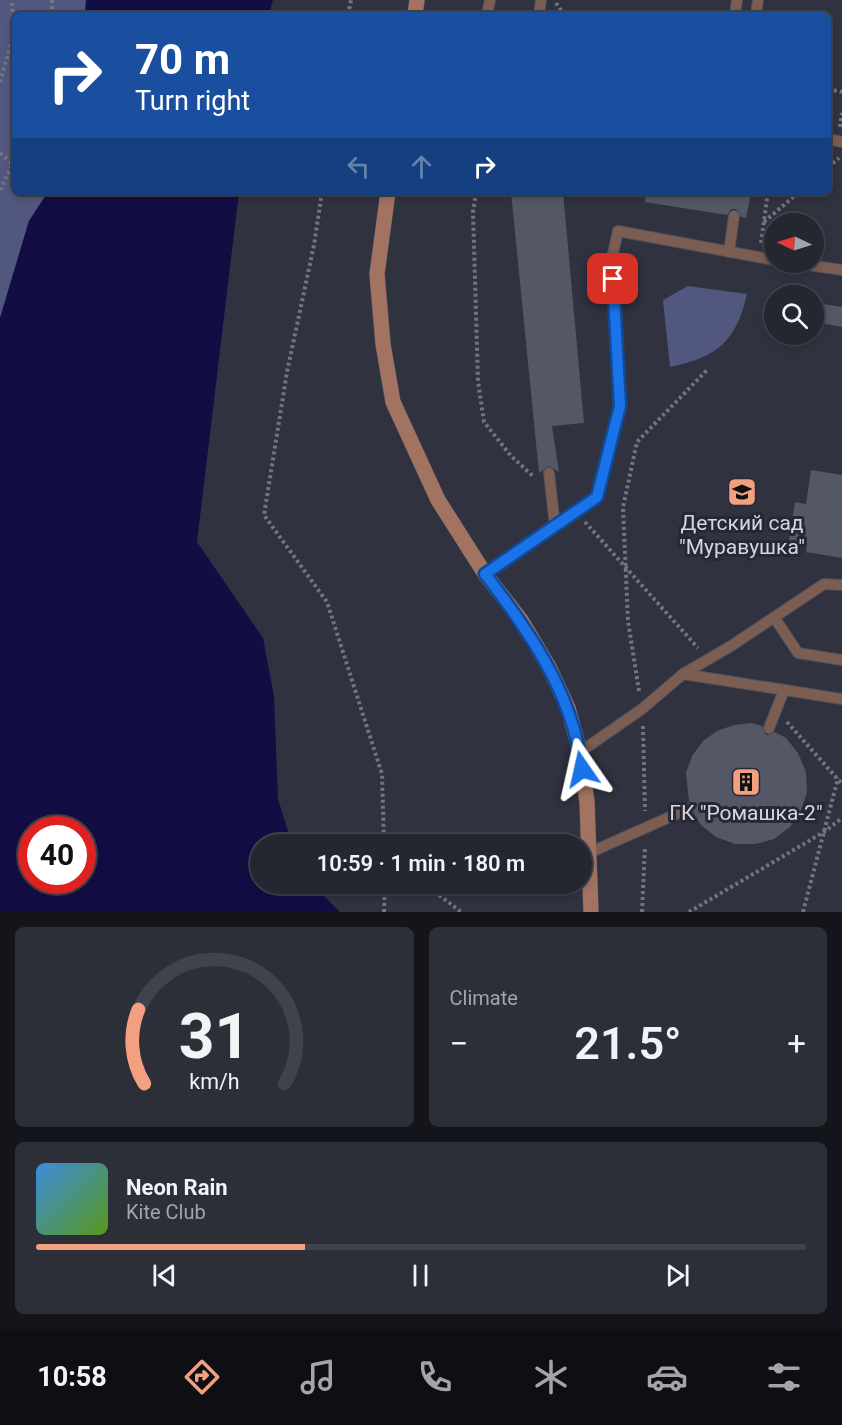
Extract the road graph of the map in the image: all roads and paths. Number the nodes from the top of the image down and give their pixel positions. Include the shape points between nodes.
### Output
1 (12, 40) edge
2 (0, 82) edge
3 (12, 165) edge
4 (0, 190) edge
5 (322, 195) edge
6 (388, 195) edge
7 (476, 195) edge
8 (768, 195) edge
9 (796, 195) edge
10 (765, 213) edge
11 (774, 213) edge
12 (734, 216) dead end
13 (764, 222) edge
14 (729, 252) junction
15 (759, 258) junction
16 (764, 259) edge
17 (824, 267) edge
18 (842, 270) edge
19 (708, 369) dead end
20 (549, 472) dead end
21 (551, 492) junction
22 (576, 512) junction
23 (555, 526) junction
24 (625, 564) junction
25 (485, 574) junction
26 (842, 585) edge
27 (774, 617) junction
28 (708, 660) junction
29 (842, 660) edge
30 (683, 674) junction
31 (784, 690) junction
32 (842, 699) edge
33 (642, 709) junction
34 (776, 710) junction
35 (769, 728) dead end
36 (580, 752) junction
37 (838, 778) junction
38 (842, 784) edge
39 (690, 808) dead end
40 (842, 818) edge
41 (645, 830) junction
42 (824, 832) junction
43 (385, 834) edge
44 (589, 834) edge
45 (592, 852) edge
46 (385, 894) edge
47 (438, 894) edge
48 (591, 894) edge
49 (384, 912) edge
50 (461, 912) edge
51 (591, 912) edge
52 (642, 912) edge
53 (689, 912) edge
54 (804, 912) edge

1 - 2 path
3 - 4 path
5 - 43 path via 264,515 327,602 382,774
6 - 25 street via 377,274 393,402 438,500
7 - 21 path via 478,381 484,422 511,456
8 - 10 path
9 - 11 path
12 - 14 lane
13 - 15 path
14 - 15 lane
14 - 22 lane via 618,231 612,258 620,406 597,497
15 - 16 lane
17 - 18 lane
19 - 24 path via 638,442 623,507
20 - 21 lane
21 - 23 lane
22 - 23 lane
22 - 24 path
23 - 25 lane
24 - 28 path
24 - 33 path via 628,621
25 - 36 street via 521,620 549,667 568,708
26 - 27 lane via 824,584
27 - 28 lane
27 - 29 lane via 798,653
28 - 30 lane
30 - 31 lane
30 - 33 lane
31 - 32 lane
31 - 34 lane
33 - 36 lane
33 - 41 path
34 - 35 lane
34 - 37 path
36 - 44 street
37 - 38 path
37 - 42 path
39 - 41 lane
40 - 42 path
41 - 45 lane
41 - 52 path
42 - 53 path
42 - 54 path
46 - 49 path
47 - 50 path
48 - 51 street

